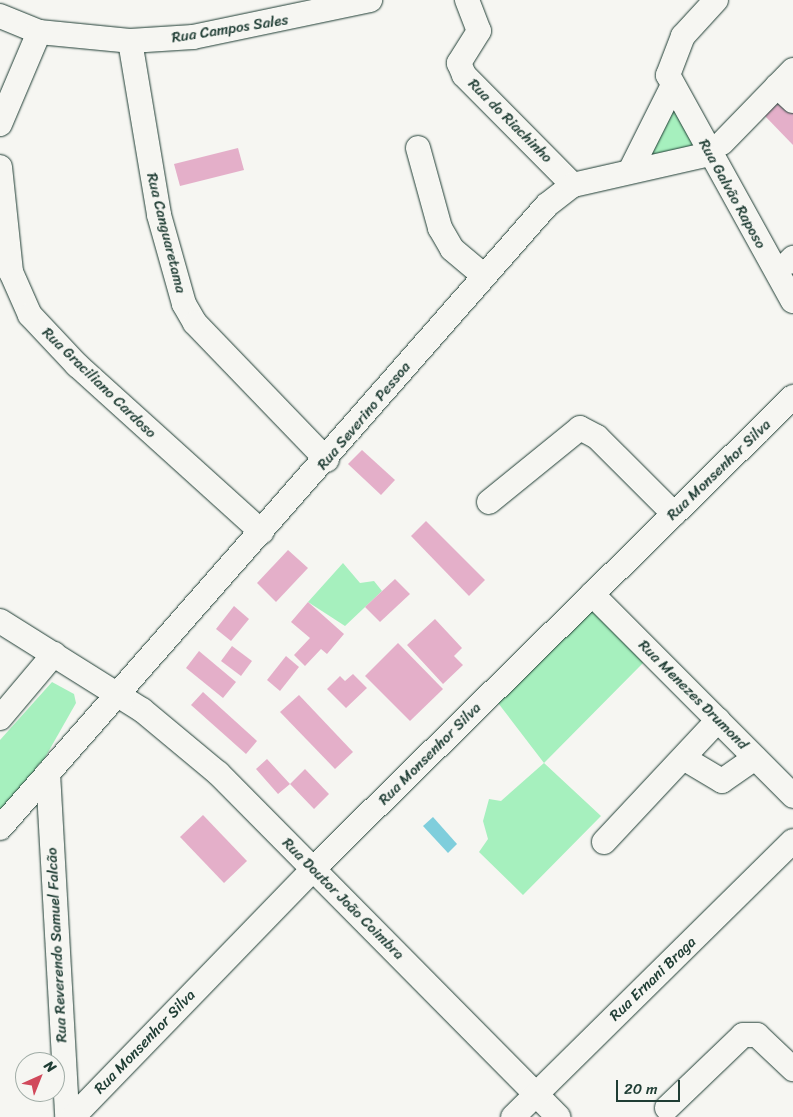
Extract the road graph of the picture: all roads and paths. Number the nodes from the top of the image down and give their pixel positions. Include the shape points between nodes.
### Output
1 (370, 0) edge
2 (467, 0) edge
3 (716, 0) edge
4 (0, 16) edge
5 (39, 32) junction
6 (130, 41) junction
7 (673, 85) junction
8 (788, 86) edge
9 (0, 124) edge
10 (418, 148) dead end
11 (716, 148) junction
12 (0, 167) edge
13 (630, 171) junction
14 (573, 185) junction
15 (2, 245) edge
16 (483, 275) junction
17 (793, 301) edge
18 (793, 397) edge
19 (327, 460) junction
20 (489, 502) dead end
21 (674, 514) junction
22 (262, 532) junction
23 (592, 594) junction
24 (0, 621) edge
25 (54, 654) junction
26 (116, 693) junction
27 (0, 718) edge
28 (718, 720) junction
29 (755, 758) junction
30 (685, 759) junction
31 (48, 773) junction
32 (793, 796) edge
33 (0, 828) edge
34 (793, 841) edge
35 (604, 842) dead end
36 (314, 868) junction
37 (793, 1070) edge
38 (536, 1094) junction
39 (667, 1108) dead end
40 (67, 1117) edge
41 (73, 1117) edge
42 (513, 1117) edge
43 (559, 1117) edge

1 - 6 street, Rua Campos Sales via 193,38
2 - 14 street, Rua do Riachinho via 479,31 459,63 464,75
3 - 7 street via 683,36 668,75
4 - 5 street, Rua Campos Sales
5 - 6 street, Rua Campos Sales
5 - 9 street
6 - 19 street, Rua Canguaretama via 159,215 184,304 195,323
7 - 11 street, Rua Galvão Raposo
7 - 13 street
8 - 11 street
10 - 16 street via 440,228 452,249
11 - 13 street, Rua Severino Pessoa
11 - 17 street, Rua Galvão Raposo
12 - 15 street, Rua Graciliano Cardoso
13 - 14 street, Rua Severino Pessoa
14 - 16 street, Rua Severino Pessoa via 525,226
15 - 22 street, Rua Graciliano Cardoso via 20,296 46,334
16 - 19 street, Rua Severino Pessoa
18 - 21 street, Rua Monsenhor Silva
19 - 22 street, Rua Severino Pessoa
20 - 21 street via 568,433 580,428 597,437
21 - 23 street, Rua Monsenhor Silva
22 - 26 street, Rua Severino Pessoa
23 - 28 street, Rua Menezes Drumond
23 - 36 street, Rua Monsenhor Silva
24 - 25 street, Rua Doutor João Coimbra
25 - 26 street, Rua Doutor João Coimbra
25 - 27 street
26 - 31 street, Rua Severino Pessoa
26 - 36 street, Rua Doutor João Coimbra via 218,774
28 - 29 street, Rua Menezes Drumond
28 - 30 street
29 - 30 street via 722,781
29 - 32 street, Rua Menezes Drumond
30 - 35 street
31 - 33 street, Rua Severino Pessoa
31 - 40 street, Rua Reverendo Samuel Falcão
34 - 38 street, Rua Ernani Braga
36 - 38 street, Rua Doutor João Coimbra
36 - 41 street, Rua Monsenhor Silva
37 - 39 street via 757,1035 743,1035
38 - 42 street, Rua Ernani Braga
38 - 43 street, Rua Doutor João Coimbra

